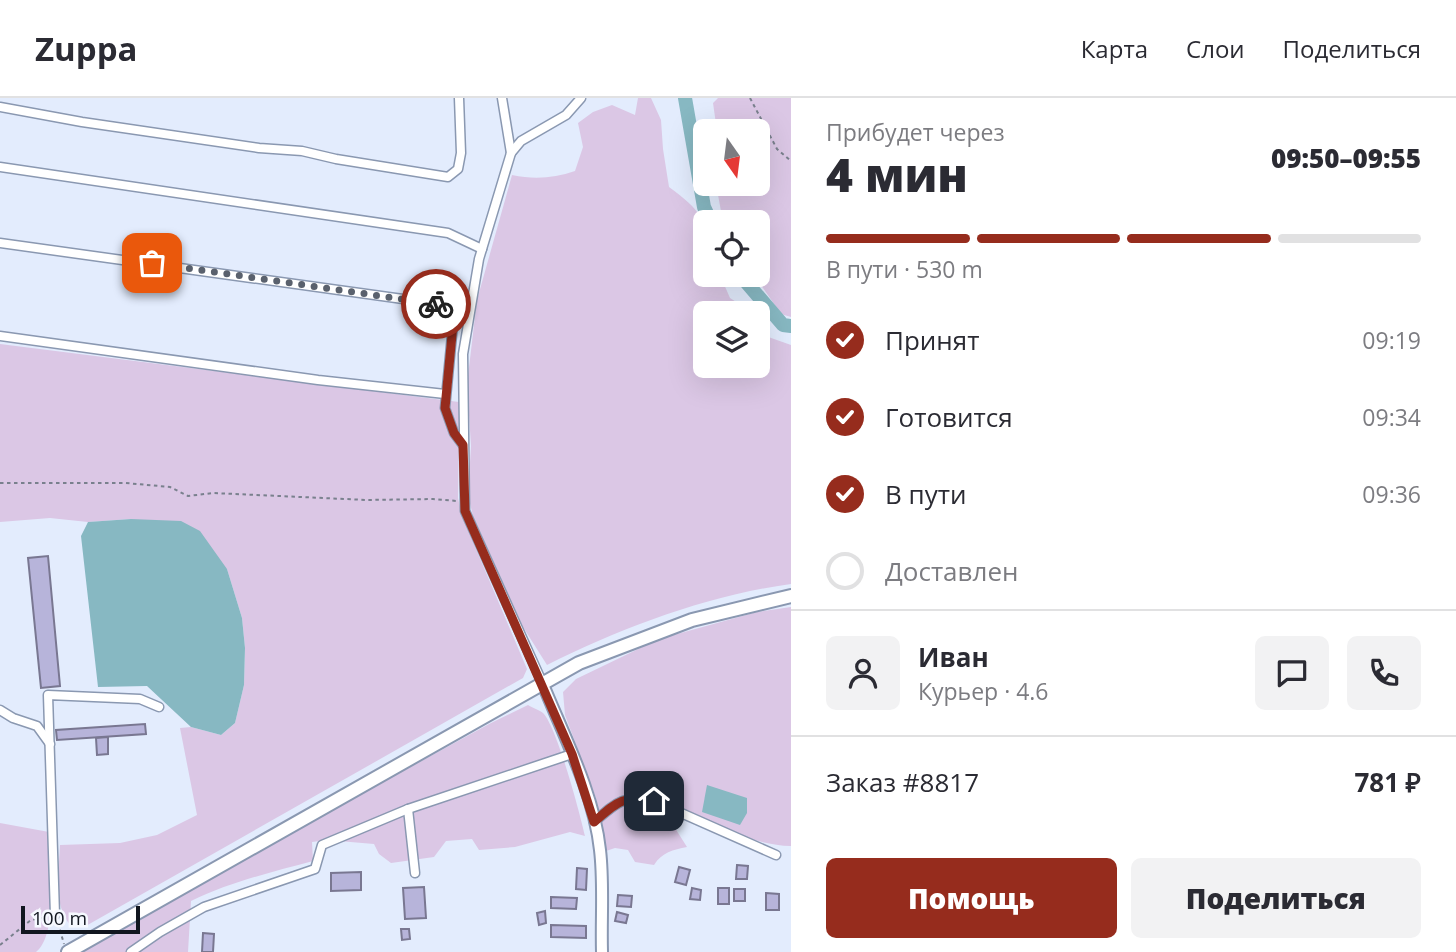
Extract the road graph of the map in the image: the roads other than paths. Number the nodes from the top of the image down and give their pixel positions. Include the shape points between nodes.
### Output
1 (459, 98) edge
2 (502, 98) edge
3 (581, 98) edge
4 (0, 107) edge
5 (511, 153) junction
6 (0, 167) edge
7 (0, 243) edge
8 (482, 249) junction
9 (0, 336) edge
10 (445, 394) junction
11 (463, 445) junction
12 (791, 596) edge
13 (542, 682) junction
14 (159, 707) dead end
15 (0, 710) edge
16 (50, 744) junction
17 (572, 754) junction
18 (408, 809) junction
19 (594, 822) junction
20 (776, 855) dead end
21 (415, 873) dead end
22 (55, 915) road end
23 (67, 952) edge
24 (131, 952) edge
25 (602, 952) edge

1 - 4 street via 461,153 458,169 448,177
2 - 5 street
3 - 5 street via 566,115 521,141
5 - 8 street
6 - 8 street via 448,233
7 - 10 street via 446,305 454,314
8 - 11 street via 463,354
9 - 10 street
10 - 11 street via 445,408
11 - 13 street via 465,511
12 - 13 highway via 692,620
13 - 17 main road
13 - 23 highway
14 - 16 street via 140,699 48,695
15 - 16 street via 37,726
16 - 22 street
17 - 18 street
17 - 19 main road
18 - 21 street
18 - 24 street via 322,845 315,869 204,907
19 - 20 street via 632,797 654,801
19 - 25 main road via 600,849

